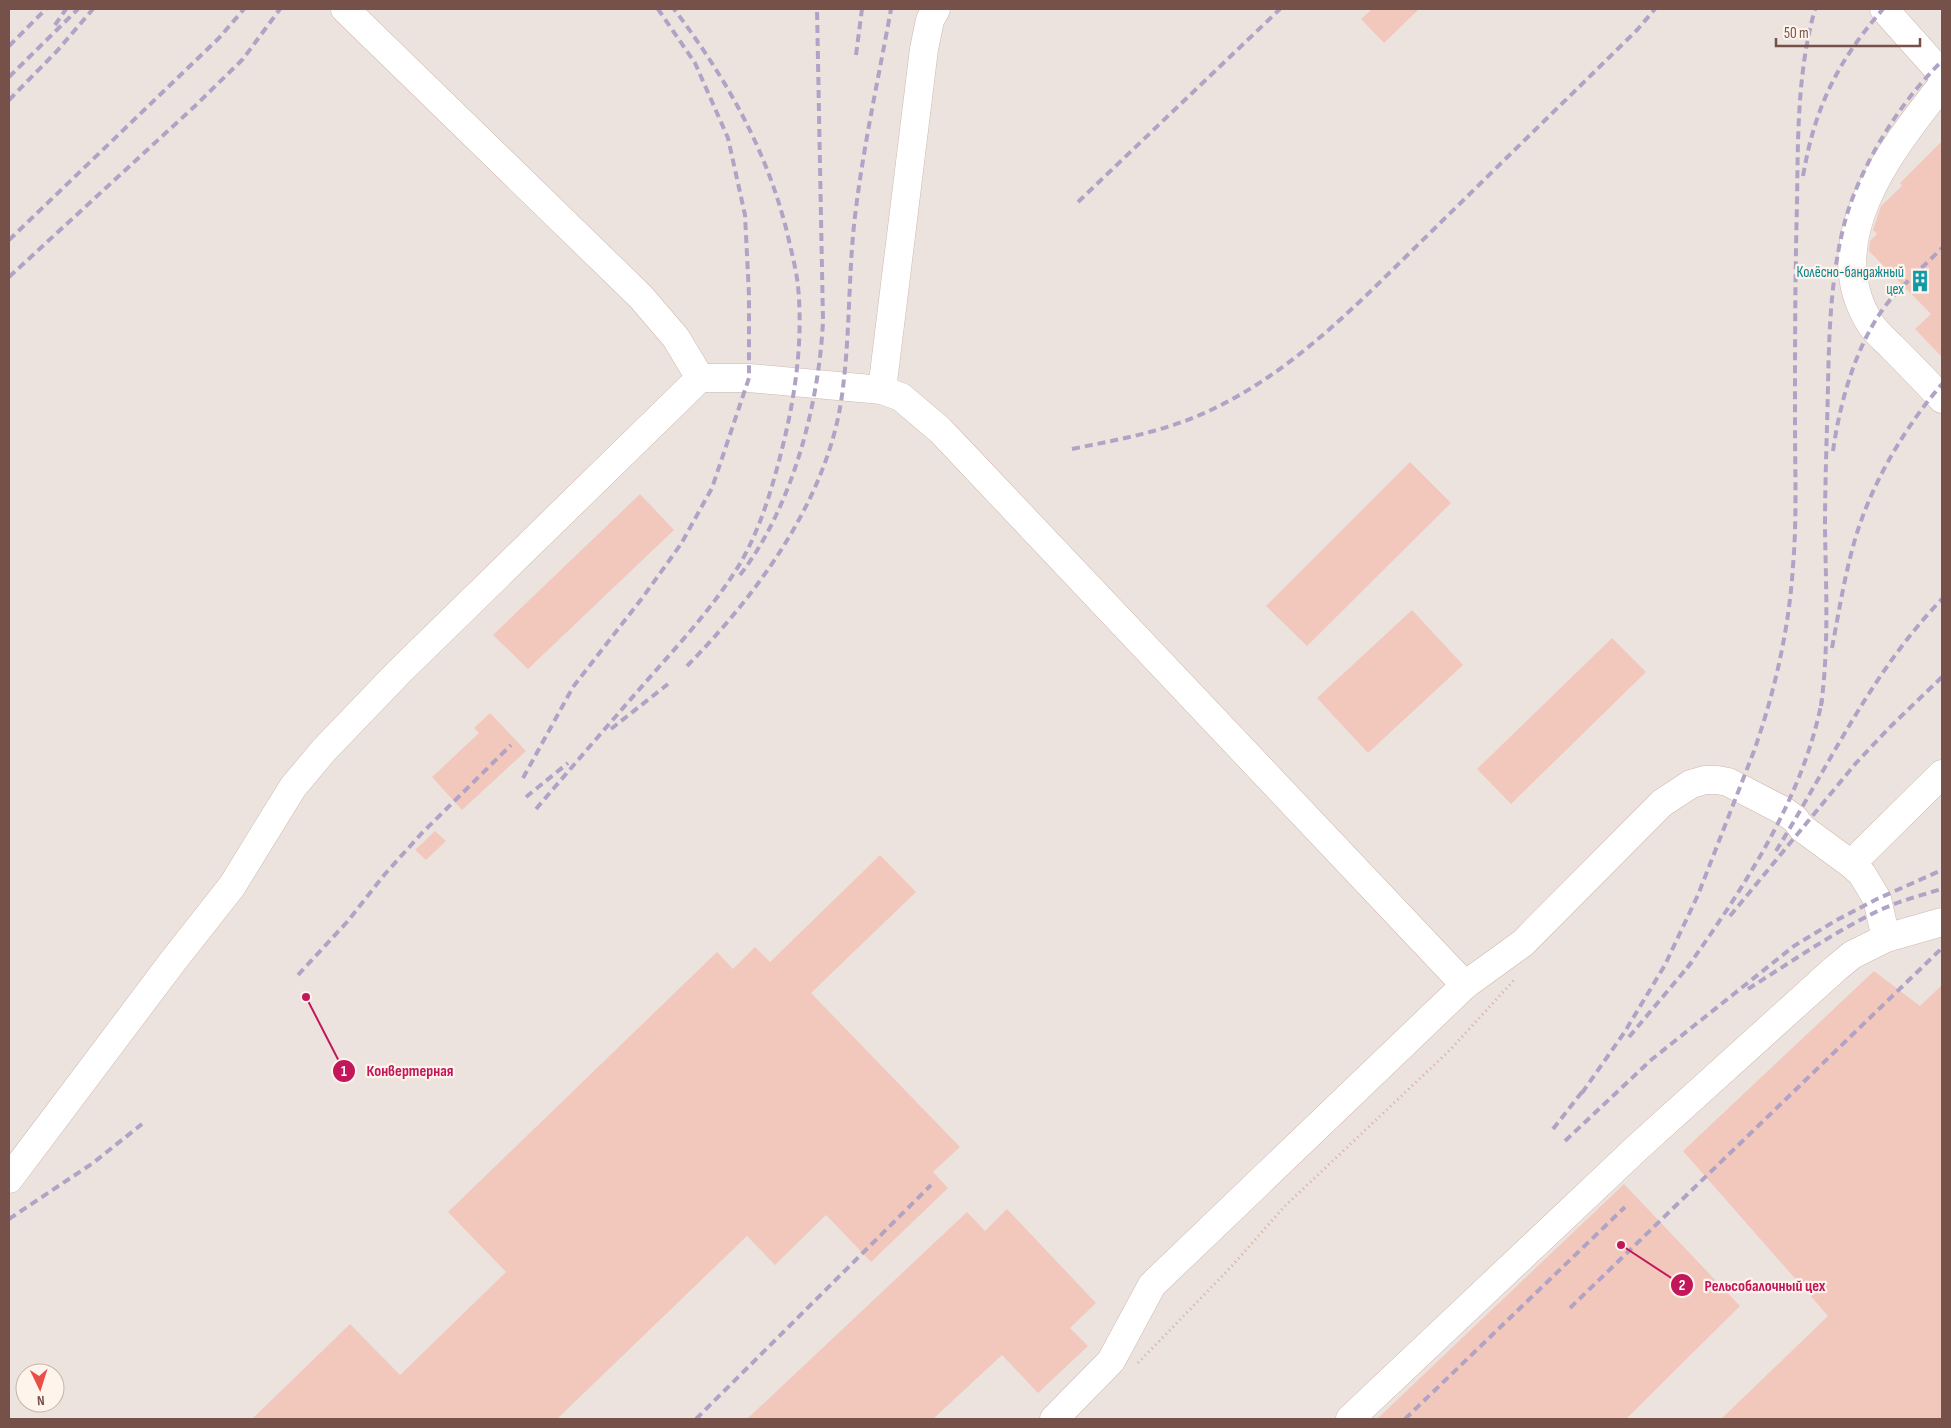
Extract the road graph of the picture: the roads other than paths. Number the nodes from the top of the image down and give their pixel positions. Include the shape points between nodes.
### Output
1 (345, 9) edge
2 (936, 9) edge
3 (1884, 9) edge
4 (1942, 74) edge
5 (1942, 85) edge
6 (700, 378) junction
7 (882, 390) junction
8 (1942, 399) edge
9 (1942, 774) edge
10 (1851, 864) junction
11 (1942, 922) edge
12 (1886, 938) junction
13 (1465, 985) junction
14 (9, 1179) edge
15 (1054, 1419) edge
16 (1350, 1419) edge

1 - 6 lane via 641,297 676,338
2 - 7 lane via 930,20 924,49
3 - 4 lane
5 - 8 lane via 1880,170 1864,205 1852,256 1856,297 1873,327
6 - 7 lane via 749,378
6 - 14 lane via 399,672 324,750 293,787 232,886
7 - 13 lane via 901,397 940,430
9 - 10 lane
10 - 12 lane via 1862,874 1877,899
10 - 13 lane via 1784,811 1740,788 1717,780 1691,784 1662,803 1523,943
11 - 12 lane
12 - 16 lane via 1852,954 1820,982 1638,1147
13 - 15 lane via 1152,1285 1111,1361

